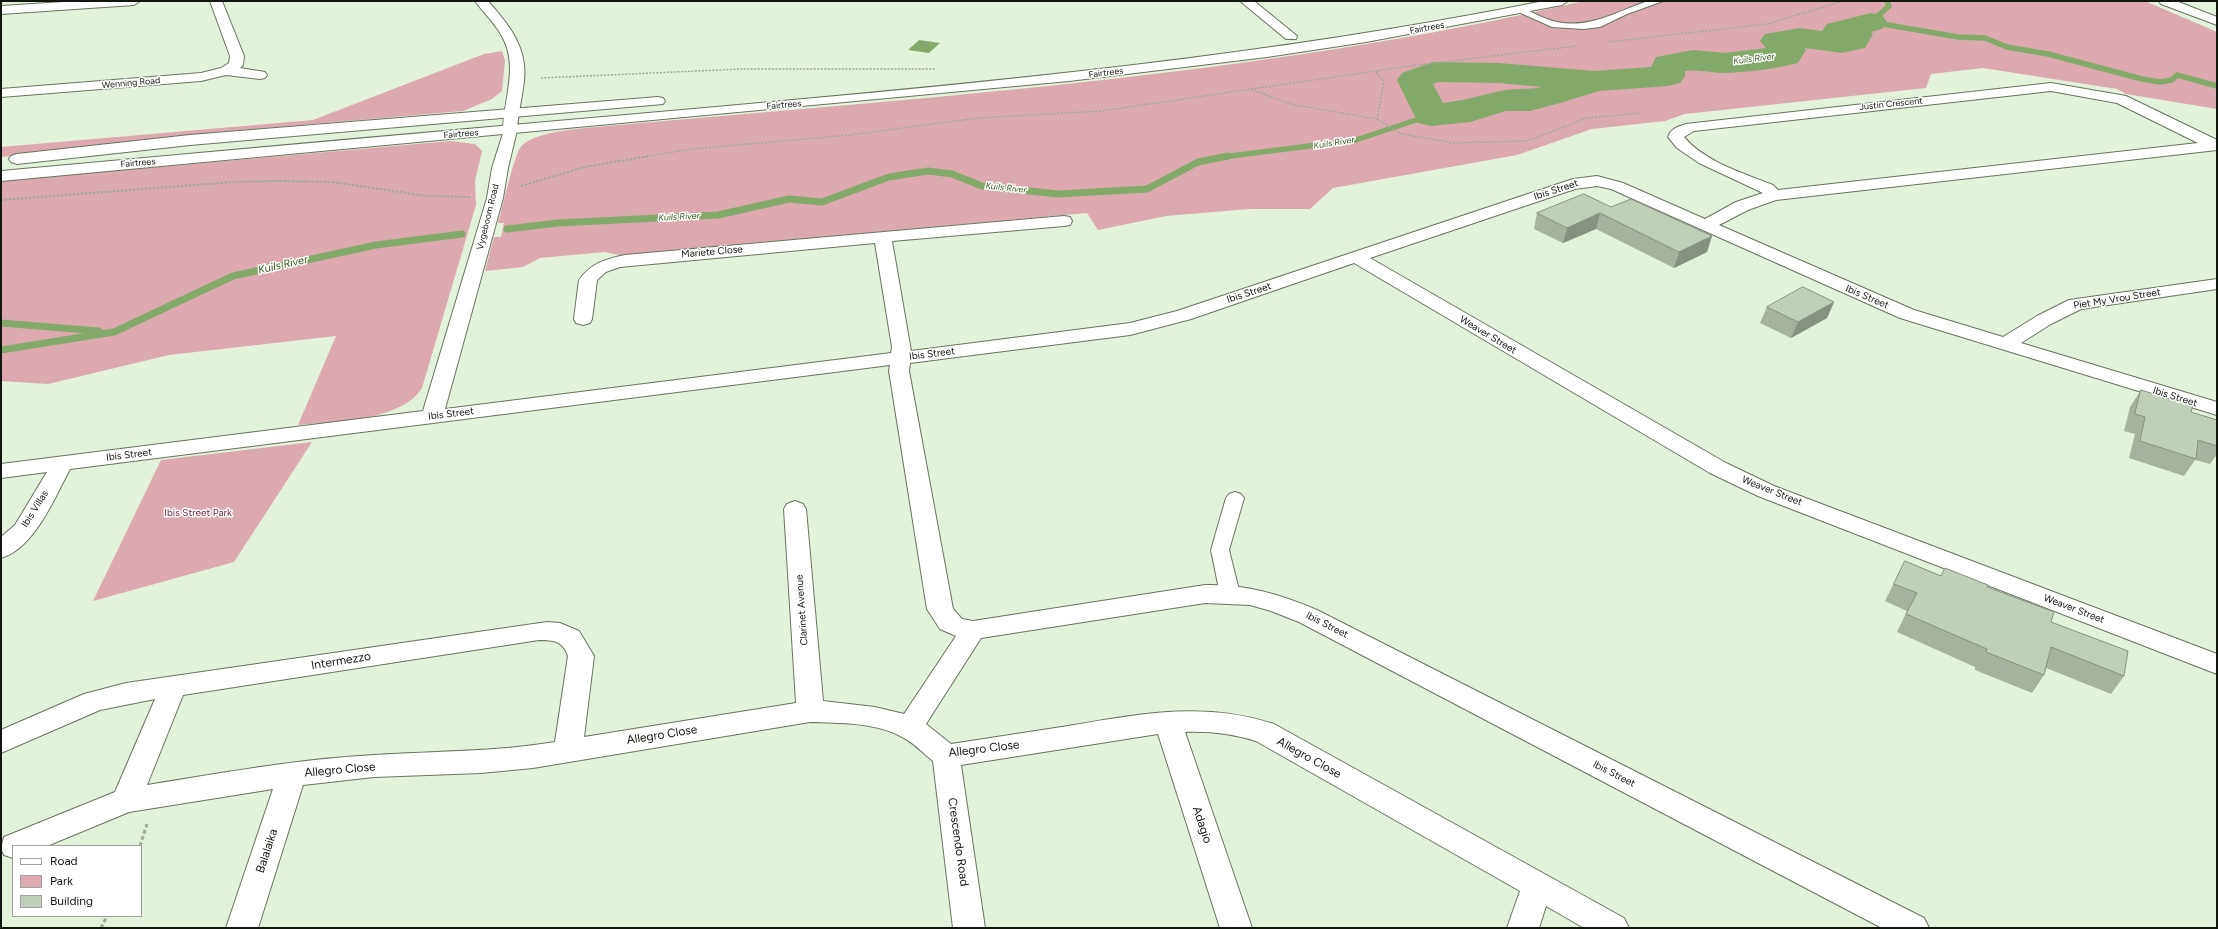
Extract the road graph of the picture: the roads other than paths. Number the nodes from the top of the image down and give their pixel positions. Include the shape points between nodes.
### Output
1 (134, 1) edge
2 (216, 1) edge
3 (481, 1) edge
4 (1246, 1) edge
5 (1562, 1) edge
6 (1658, 1) edge
7 (2165, 1) edge
8 (2194, 1) edge
9 (1, 10) edge
10 (1519, 10) junction
11 (2217, 10) edge
12 (1439, 12) dead end
13 (1408, 17) dead end
14 (2217, 21) edge
15 (1307, 33) dead end
16 (1291, 36) junction
17 (1276, 38) dead end
18 (1238, 43) dead end
19 (1072, 63) dead end
20 (226, 71) junction
21 (260, 75) dead end
22 (1, 93) edge
23 (669, 100) dead end
24 (510, 114) junction
25 (510, 130) junction
26 (2216, 145) edge
27 (1, 161) edge
28 (1, 176) edge
29 (1774, 195) junction
30 (1064, 221) dead end
31 (1704, 226) junction
32 (883, 237) junction
33 (1356, 257) junction
34 (2217, 284) edge
35 (583, 319) dead end
36 (2004, 345) junction
37 (900, 358) junction
38 (2217, 410) edge
39 (432, 416) junction
40 (63, 463) junction
41 (1, 471) edge
42 (1235, 498) dead end
43 (795, 509) dead end
44 (1, 550) edge
45 (1230, 594) junction
46 (973, 630) junction
47 (2217, 664) edge
48 (173, 687) junction
49 (810, 711) junction
50 (1168, 721) junction
51 (910, 728) junction
52 (1, 742) edge
53 (568, 750) junction
54 (946, 756) junction
55 (292, 774) junction
56 (126, 800) junction
57 (16, 845) edge
58 (12, 847) edge
59 (1, 852) edge
60 (1537, 886) junction
61 (242, 928) edge
62 (969, 928) edge
63 (1236, 928) edge
64 (1523, 928) edge
65 (1613, 928) edge
66 (1913, 928) edge

1 - 9 street
2 - 20 street via 237,56 236,65
3 - 24 street, Vygeboom Road via 505,30 516,52 518,72
4 - 16 street
5 - 10 street, Fairtrees
6 - 10 lane via 1584,26 1555,25
7 - 14 street
8 - 11 street
10 - 25 street, Fairtrees via 1378,37 995,86
12 - 13 street, Fairtrees
15 - 16 street
16 - 17 street
18 - 19 street, Fairtrees
20 - 21 street, Wenning Road
20 - 22 street, Wenning Road via 201,77
23 - 24 street, Fairtrees
24 - 25 street, Vygeboom Road
24 - 27 street, Fairtrees via 190,140
25 - 28 street, Fairtrees
25 - 39 street, Vygeboom Road via 495,198
26 - 29 street, Justin Crescent
26 - 29 street, Justin Crescent via 2121,99 2051,87 1691,127 1677,133 1679,143 1706,161 1768,188
29 - 31 street, Justin Crescent via 1742,206
30 - 32 street, Mariete Close
31 - 33 street, Ibis Street via 1617,186 1598,181 1582,181
31 - 36 street, Ibis Street via 1894,309
32 - 35 street, Mariete Close via 647,257 606,265 596,270 588,280
32 - 37 street via 902,347
33 - 37 street, Ibis Street via 1184,315 1143,326
33 - 47 street, Weaver Street via 1718,468 1766,491
34 - 36 street, Piet My Vrou Street via 2076,304
36 - 38 street, Ibis Street
37 - 39 street, Ibis Street
37 - 46 street, Ibis Street via 899,371 940,610 942,616 953,626 962,630
39 - 40 street, Ibis Street
40 - 41 street, Ibis Street
40 - 44 street, Ibis Villas via 24,530
42 - 45 lane via 1220,550
43 - 49 street, Clarinet Avenue
45 - 46 street, Ibis Street via 1166,599
45 - 66 street, Ibis Street via 1284,605 1308,616
46 - 51 street
48 - 52 street, Intermezzo via 126,693 94,701
48 - 53 street, Intermezzo via 538,631 556,631 568,635 578,646 582,656
48 - 56 street
49 - 51 street, Allegro Close via 874,717
49 - 53 street, Allegro Close
50 - 54 street, Allegro Close
50 - 60 street, Allegro Close via 1211,720 1238,724 1264,732
50 - 63 street, Adagio
51 - 54 street, Allegro Close
53 - 55 street, Allegro Close via 533,757 481,762 374,766
54 - 62 street, Crescendo Road
55 - 56 street, Allegro Close
55 - 61 street, Balalaika
56 - 57 street, Allegro Close
58 - 59 street, Allegro Close
60 - 64 street
60 - 65 street, Allegro Close

